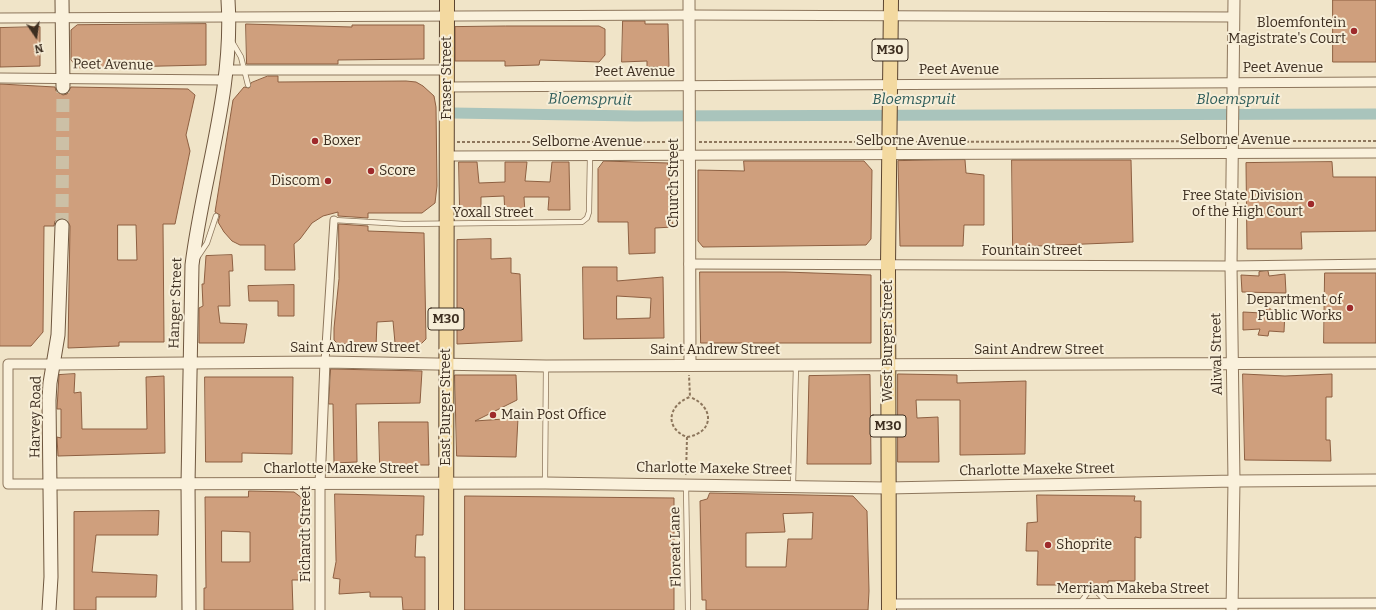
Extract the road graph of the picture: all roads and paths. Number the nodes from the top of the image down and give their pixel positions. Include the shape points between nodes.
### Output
1 (62, 0) edge
2 (228, 0) edge
3 (447, 0) edge
4 (689, 0) edge
5 (891, 0) edge
6 (1234, 0) edge
7 (689, 15) junction
8 (447, 16) junction
9 (891, 16) junction
10 (62, 17) junction
11 (229, 17) junction
12 (1234, 17) junction
13 (0, 18) edge
14 (229, 37) junction
15 (446, 70) junction
16 (243, 71) junction
17 (226, 75) junction
18 (0, 78) edge
19 (1233, 82) junction
20 (1376, 82) edge
21 (63, 83) junction
22 (248, 85) dead end
23 (446, 87) junction
24 (689, 90) junction
25 (890, 90) junction
26 (1232, 141) junction
27 (1376, 141) edge
28 (447, 142) junction
29 (689, 142) junction
30 (889, 148) junction
31 (1376, 153) edge
32 (1231, 154) junction
33 (447, 156) junction
34 (590, 156) junction
35 (688, 156) junction
36 (216, 216) dead end
37 (334, 220) joint
38 (448, 224) junction
39 (62, 226) tunnel mouth
40 (689, 264) junction
41 (1376, 264) edge
42 (192, 265) junction
43 (888, 265) junction
44 (1231, 266) junction
45 (326, 362) junction
46 (446, 363) junction
47 (1376, 363) edge
48 (54, 364) junction
49 (190, 364) junction
50 (796, 364) junction
51 (888, 364) junction
52 (690, 365) junction
53 (1232, 365) junction
54 (546, 366) junction
55 (690, 397) junction
56 (687, 437) junction
57 (1376, 480) edge
58 (1234, 481) junction
59 (446, 483) junction
60 (545, 483) junction
61 (51, 484) junction
62 (188, 484) junction
63 (320, 484) junction
64 (686, 484) junction
65 (793, 486) junction
66 (888, 488) junction
67 (1107, 602) junction
68 (1080, 603) junction
69 (1376, 603) edge
70 (889, 607) edge
71 (1232, 607) edge
72 (48, 610) edge
73 (189, 610) edge
74 (320, 610) edge
75 (446, 610) edge
76 (688, 610) edge

1 - 10 main road
2 - 11 main road, Hanger Street
3 - 8 main road, Fraser Street / M30
4 - 7 street, Church Street
5 - 9 main road, M30
6 - 12 street, Aliwal Street
7 - 8 street
7 - 9 street
7 - 24 street, Church Street
8 - 11 street
8 - 15 main road, Fraser Street / M30
9 - 12 street
9 - 25 main road, M30
10 - 11 street
10 - 13 street
10 - 21 main road
11 - 14 main road, Hanger Street
12 - 19 street, Aliwal Street
14 - 16 lane via 240,57
14 - 17 main road, Hanger Street
15 - 16 street, Peet Avenue via 331,68
15 - 23 main road, Fraser Street / M30
16 - 17 street, Peet Avenue
16 - 22 lane
17 - 21 street, Peet Avenue
17 - 42 main road, Hanger Street
18 - 21 street, Peet Avenue
19 - 20 street, Peet Avenue
19 - 25 street, Peet Avenue
19 - 26 street, Aliwal Street
23 - 24 street, Peet Avenue
23 - 28 main road, Fraser Street / M30
24 - 25 street, Peet Avenue
24 - 29 street, Church Street
25 - 30 main road, West Burger Street / M30
26 - 27 path
26 - 30 path
26 - 32 street, Aliwal Street
28 - 29 path
28 - 33 main road, Fraser Street / M30
29 - 30 path
29 - 35 street, Church Street
30 - 32 street, Selborne Avenue
30 - 35 street, Selborne Avenue
30 - 43 main road, West Burger Street / M30
31 - 32 street, Selborne Avenue
32 - 44 street, Aliwal Street
33 - 34 street, Selborne Avenue
33 - 38 main road, East Burger Street / M30
34 - 35 street, Selborne Avenue
34 - 38 lane, Yoxall Street via 589,212 582,222
35 - 40 street, Church Street
36 - 42 lane via 207,243
37 - 38 lane, Yoxall Street
37 - 45 street
38 - 46 main road, East Burger Street / M30
39 - 48 main road, Harvey Road via 59,319
40 - 43 street, Fountain Street
40 - 52 street, Church Street
41 - 44 street, Fountain Street
42 - 49 main road, Hanger Street
43 - 44 street, Fountain Street
43 - 51 main road, West Burger Street / M30
44 - 53 street, Aliwal Street
45 - 46 street, Saint Andrew Street
45 - 49 street, Saint Andrew Street
45 - 63 street, Fichardt Street
46 - 54 street, Saint Andrew Street
46 - 59 main road, East Burger Street / M30
47 - 53 street, Saint Andrew Street
48 - 49 street, Saint Andrew Street
48 - 61 main road, Harvey Road via 49,400
48 - 61 street via 8,364 8,484
49 - 62 main road, Hanger Street
50 - 51 street, Saint Andrew Street
50 - 52 street, Saint Andrew Street
50 - 65 lane
51 - 53 street, Saint Andrew Street
51 - 66 main road, West Burger Street / M30
52 - 54 street, Saint Andrew Street
52 - 55 path
53 - 58 street, Aliwal Street
54 - 60 lane
55 - 56 path via 674,407 672,416 673,426 678,434
55 - 56 path via 700,401 708,418 706,427 698,436
56 - 64 path
57 - 58 street, Charlotte Maxeke Street
58 - 66 street, Charlotte Maxeke Street
58 - 71 street, Aliwal Street
59 - 60 street, Charlotte Maxeke Street
59 - 63 street, Charlotte Maxeke Street
59 - 75 main road, East Burger Street / M30
60 - 64 street, Charlotte Maxeke Street
61 - 62 street, Charlotte Maxeke Street
61 - 72 main road, Harvey Road via 51,577
62 - 63 street, Charlotte Maxeke Street
62 - 73 main road, Hanger Street
63 - 74 street, Fichardt Street
64 - 65 street, Charlotte Maxeke Street
64 - 76 lane, Floreat Lane
65 - 66 street, Charlotte Maxeke Street
66 - 70 main road, West Burger Street / M30
67 - 68 street, Merriam Makeba Street
67 - 68 lane via 1092,587
67 - 71 street, Merriam Makeba Street
68 - 70 street, Merriam Makeba Street
69 - 71 street, Merriam Makeba Street

